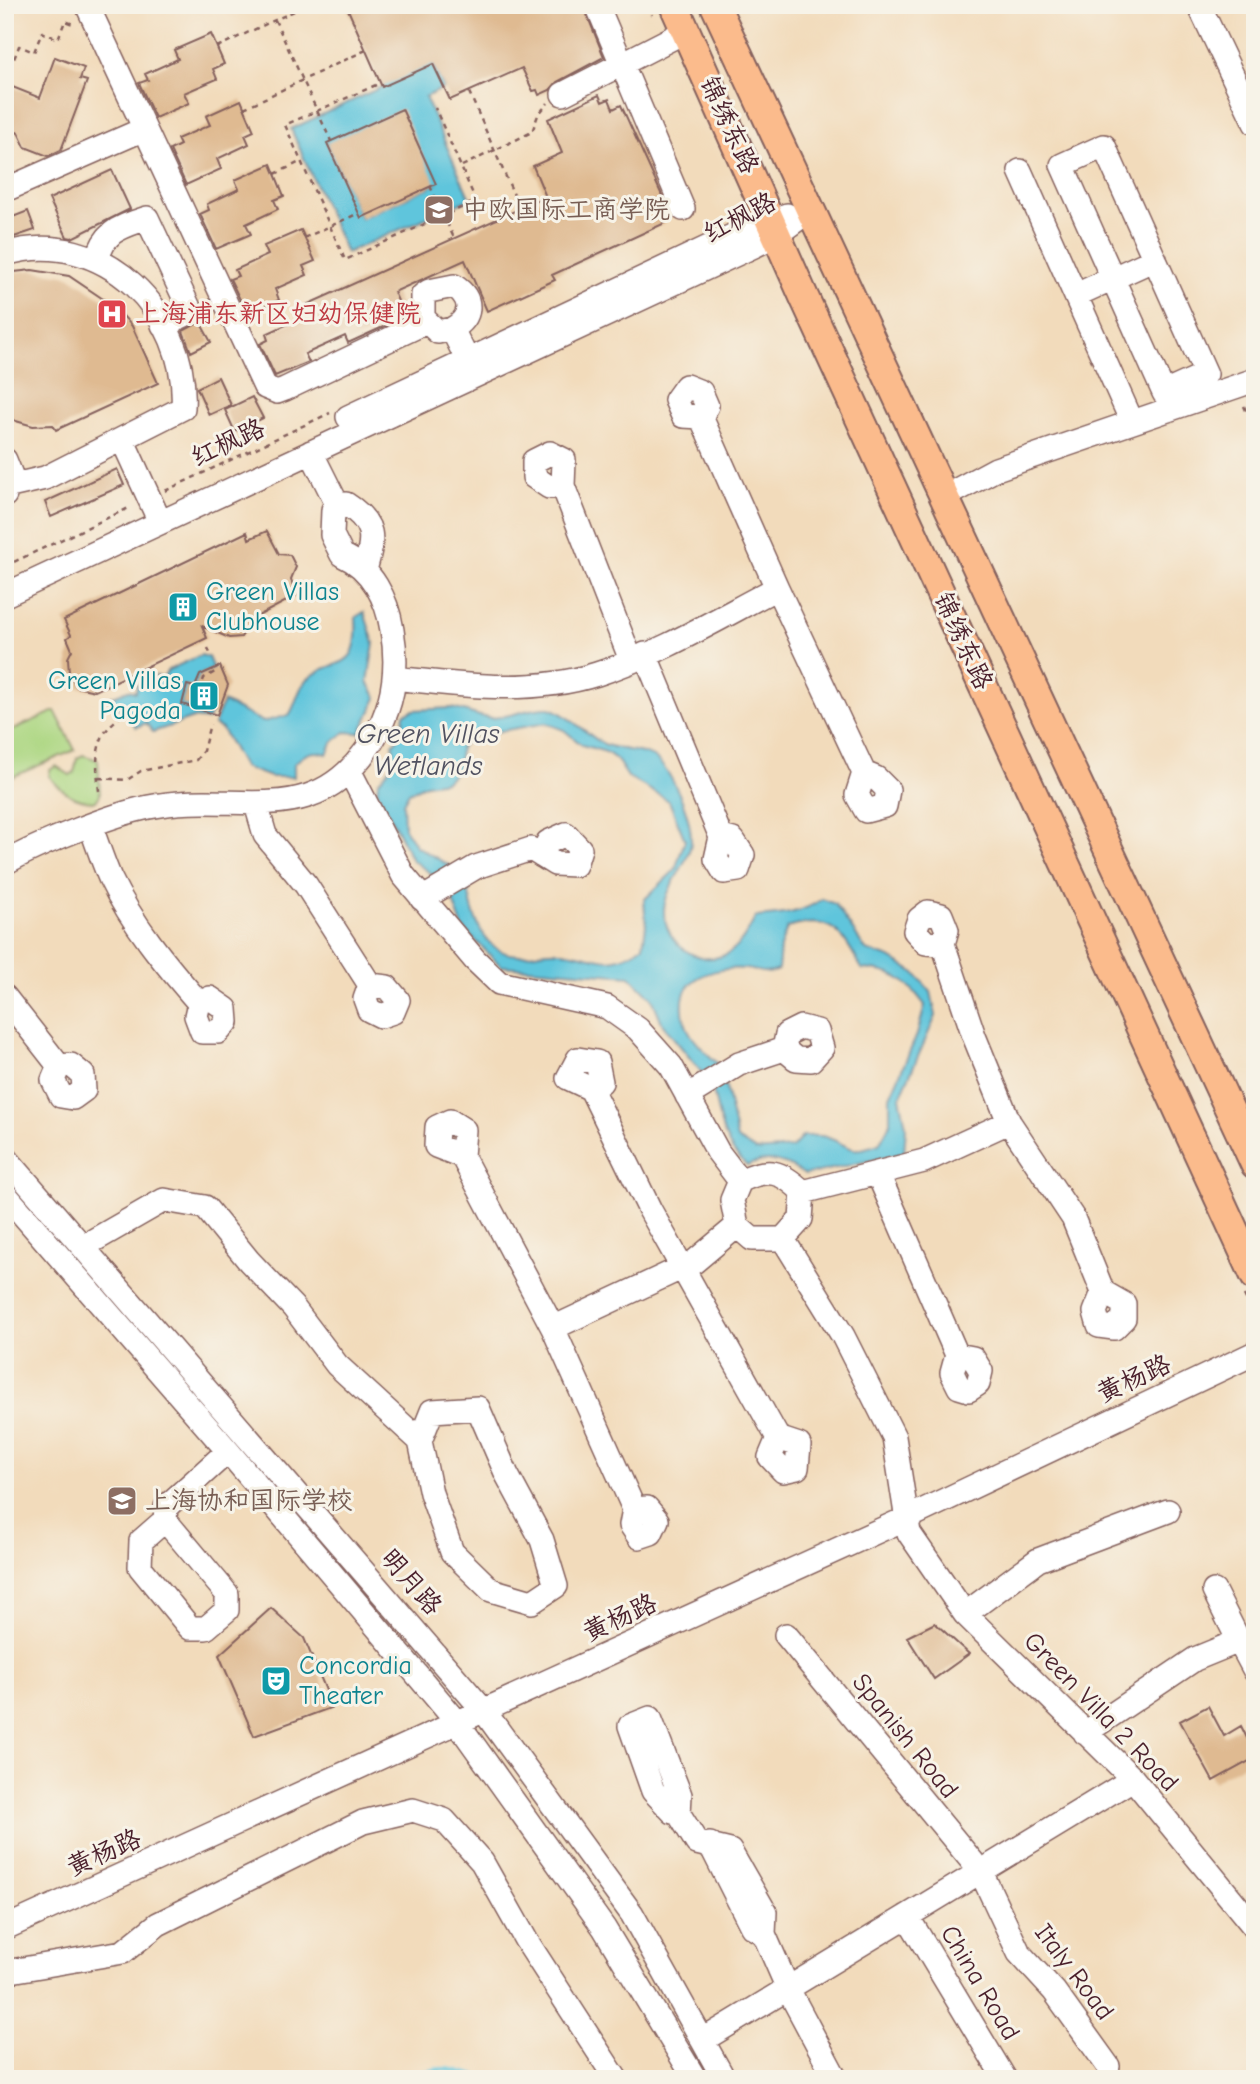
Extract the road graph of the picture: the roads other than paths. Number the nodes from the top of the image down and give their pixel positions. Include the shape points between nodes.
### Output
1 (597, 5) edge
2 (674, 5) edge
3 (715, 5) edge
4 (1199, 5) edge
5 (89, 10) edge
6 (686, 31) junction
7 (620, 64) junction
8 (563, 94) road end
9 (1255, 123) edge
10 (142, 130) junction
11 (1020, 171) dead end
12 (5, 190) edge
13 (683, 209) dead end
14 (810, 210) junction
15 (774, 227) junction
16 (5, 254) edge
17 (97, 260) junction
18 (1155, 260) junction
19 (1113, 278) junction
20 (1076, 295) junction
21 (426, 322) junction
22 (163, 325) junction
23 (452, 329) junction
24 (468, 361) junction
25 (1245, 383) edge
26 (701, 418) dead end
27 (1132, 422) junction
28 (123, 441) junction
29 (311, 452) junction
30 (5, 460) edge
31 (563, 486) dead end
32 (8, 491) edge
33 (944, 497) junction
34 (339, 508) junction
35 (157, 515) junction
36 (365, 570) junction
37 (5, 581) edge
38 (777, 589) junction
39 (5, 595) edge
40 (638, 657) junction
41 (394, 678) junction
42 (350, 772) junction
43 (864, 773) dead end
44 (256, 804) junction
45 (91, 827) junction
46 (721, 837) dead end
47 (542, 856) dead end
48 (5, 863) edge
49 (422, 899) junction
50 (943, 944) dead end
51 (370, 985) dead end
52 (5, 997) edge
53 (199, 1003) dead end
54 (783, 1049) dead end
55 (59, 1066) dead end
56 (591, 1089) dead end
57 (687, 1096) junction
58 (1009, 1122) junction
59 (462, 1156) dead end
60 (5, 1157) edge
61 (1255, 1164) edge
62 (878, 1174) junction
63 (740, 1181) junction
64 (803, 1192) junction
65 (5, 1194) edge
66 (737, 1226) junction
67 (783, 1239) junction
68 (84, 1246) junction
69 (684, 1267) junction
70 (1255, 1276) edge
71 (1103, 1292) dead end
72 (553, 1328) junction
73 (1255, 1353) edge
74 (957, 1355) dead end
75 (778, 1437) dead end
76 (420, 1441) junction
77 (228, 1451) junction
78 (635, 1508) dead end
79 (1168, 1511) dead end
80 (165, 1520) junction
81 (909, 1525) junction
82 (1214, 1591) dead end
83 (965, 1614) junction
84 (786, 1635) dead end
85 (1239, 1642) junction
86 (1255, 1671) edge
87 (484, 1711) junction
88 (457, 1723) junction
89 (1085, 1733) junction
90 (1133, 1779) junction
91 (673, 1812) dead end
92 (981, 1872) junction
93 (907, 1916) junction
94 (5, 1928) edge
95 (1255, 1928) edge
96 (5, 1972) edge
97 (788, 1990) junction
98 (703, 2040) junction
99 (1108, 2066) dead end
100 (616, 2079) edge
101 (695, 2079) edge
102 (724, 2079) edge
103 (836, 2079) edge
104 (1005, 2079) edge

1 - 7 street
2 - 6 main road, 锦绣东路
3 - 14 main road, 锦绣东路
4 - 9 street
5 - 10 street
6 - 7 street
6 - 15 main road, 锦绣东路
7 - 8 street
7 - 13 street
10 - 12 street
10 - 21 street via 265,387 277,392 285,389
11 - 20 street
14 - 15 street, 红枫路
14 - 33 main road, 锦绣东路
15 - 24 street, 红枫路
15 - 29 street, 红枫路
15 - 70 main road, 锦绣东路
16 - 17 street via 57,250
17 - 22 street via 145,295
17 - 22 street via 101,243 110,233 146,218 191,312
18 - 19 street
18 - 19 street via 1104,146 1062,165
18 - 19 street via 1206,374 1164,393
19 - 20 street
20 - 27 street
21 - 23 street via 438,332
21 - 23 street via 421,310 423,295 454,286 464,292 469,303 468,314
22 - 28 street via 185,380 183,408
23 - 24 street
24 - 35 street, 红枫路
25 - 27 street
26 - 38 street
27 - 33 street via 996,469
28 - 32 street
28 - 35 street
29 - 34 street
29 - 35 street, 红枫路
30 - 32 street via 11,475
31 - 40 street
33 - 61 main road, 锦绣东路
34 - 36 street via 333,510 332,535 342,555
34 - 36 street via 346,504 362,514 370,529 372,548
35 - 37 street, 红枫路
35 - 39 street, 红枫路
36 - 41 street via 390,617
38 - 40 street
38 - 43 street
40 - 41 street via 596,674 530,686 478,687
40 - 46 street
41 - 42 street via 386,718
42 - 44 street via 306,799
42 - 49 street via 403,875
44 - 45 street via 204,801 148,807
44 - 51 street via 265,835 306,885
45 - 48 street
45 - 53 street via 110,878 134,918
47 - 49 street via 531,849 476,867
49 - 57 street via 499,983 607,1007 638,1029 671,1066
50 - 58 street
52 - 55 street
54 - 57 street via 739,1064
56 - 69 street via 650,1210
57 - 63 street
58 - 62 street via 924,1161
58 - 71 street via 1073,1218
59 - 72 street
60 - 68 street, 明月路
62 - 64 street
62 - 74 street
63 - 64 street via 761,1171 786,1176
63 - 66 street via 732,1200
64 - 67 street via 801,1219
65 - 77 street, 明月路
66 - 67 street via 752,1238
66 - 69 street
67 - 81 street via 843,1336 894,1437
68 - 76 street via 164,1200 205,1207 337,1365
68 - 87 street, 明月路
69 - 72 street
69 - 75 street
72 - 78 street
73 - 81 street, 黄杨路
76 - 76 street via 452,1552 491,1591 533,1602 556,1586 542,1540 478,1408 432,1411
77 - 80 street via 166,1507
77 - 88 street, 明月路
79 - 83 street via 1038,1560
80 - 80 street via 227,1594 227,1610 206,1628 190,1628 140,1567 141,1541
81 - 83 street, Green Villa 2 Road
81 - 87 street, 黄杨路
82 - 85 street
83 - 89 street, Green Villa 2 Road
84 - 92 street, Spanish Road
85 - 86 street
85 - 89 street via 1195,1658
87 - 88 street, 黄杨路
87 - 98 street, 明月路 via 632,1914
88 - 94 street, 黄杨路
88 - 101 street, 明月路 via 604,1928
89 - 90 street, Green Villa 2 Road
90 - 92 street
90 - 95 street, Green Villa 2 Road
91 - 97 street via 653,1791 630,1726 650,1718 680,1795 679,1814 697,1843 730,1851 765,1912 765,1934
92 - 93 street
92 - 99 street, Italy Road via 1019,1953 1054,1991
93 - 97 street
93 - 104 street, China Road
96 - 100 street via 123,1952 158,1923 363,1822 413,1810 444,1820 482,1862 526,1940
97 - 98 street
97 - 103 street
98 - 102 street, 明月路

